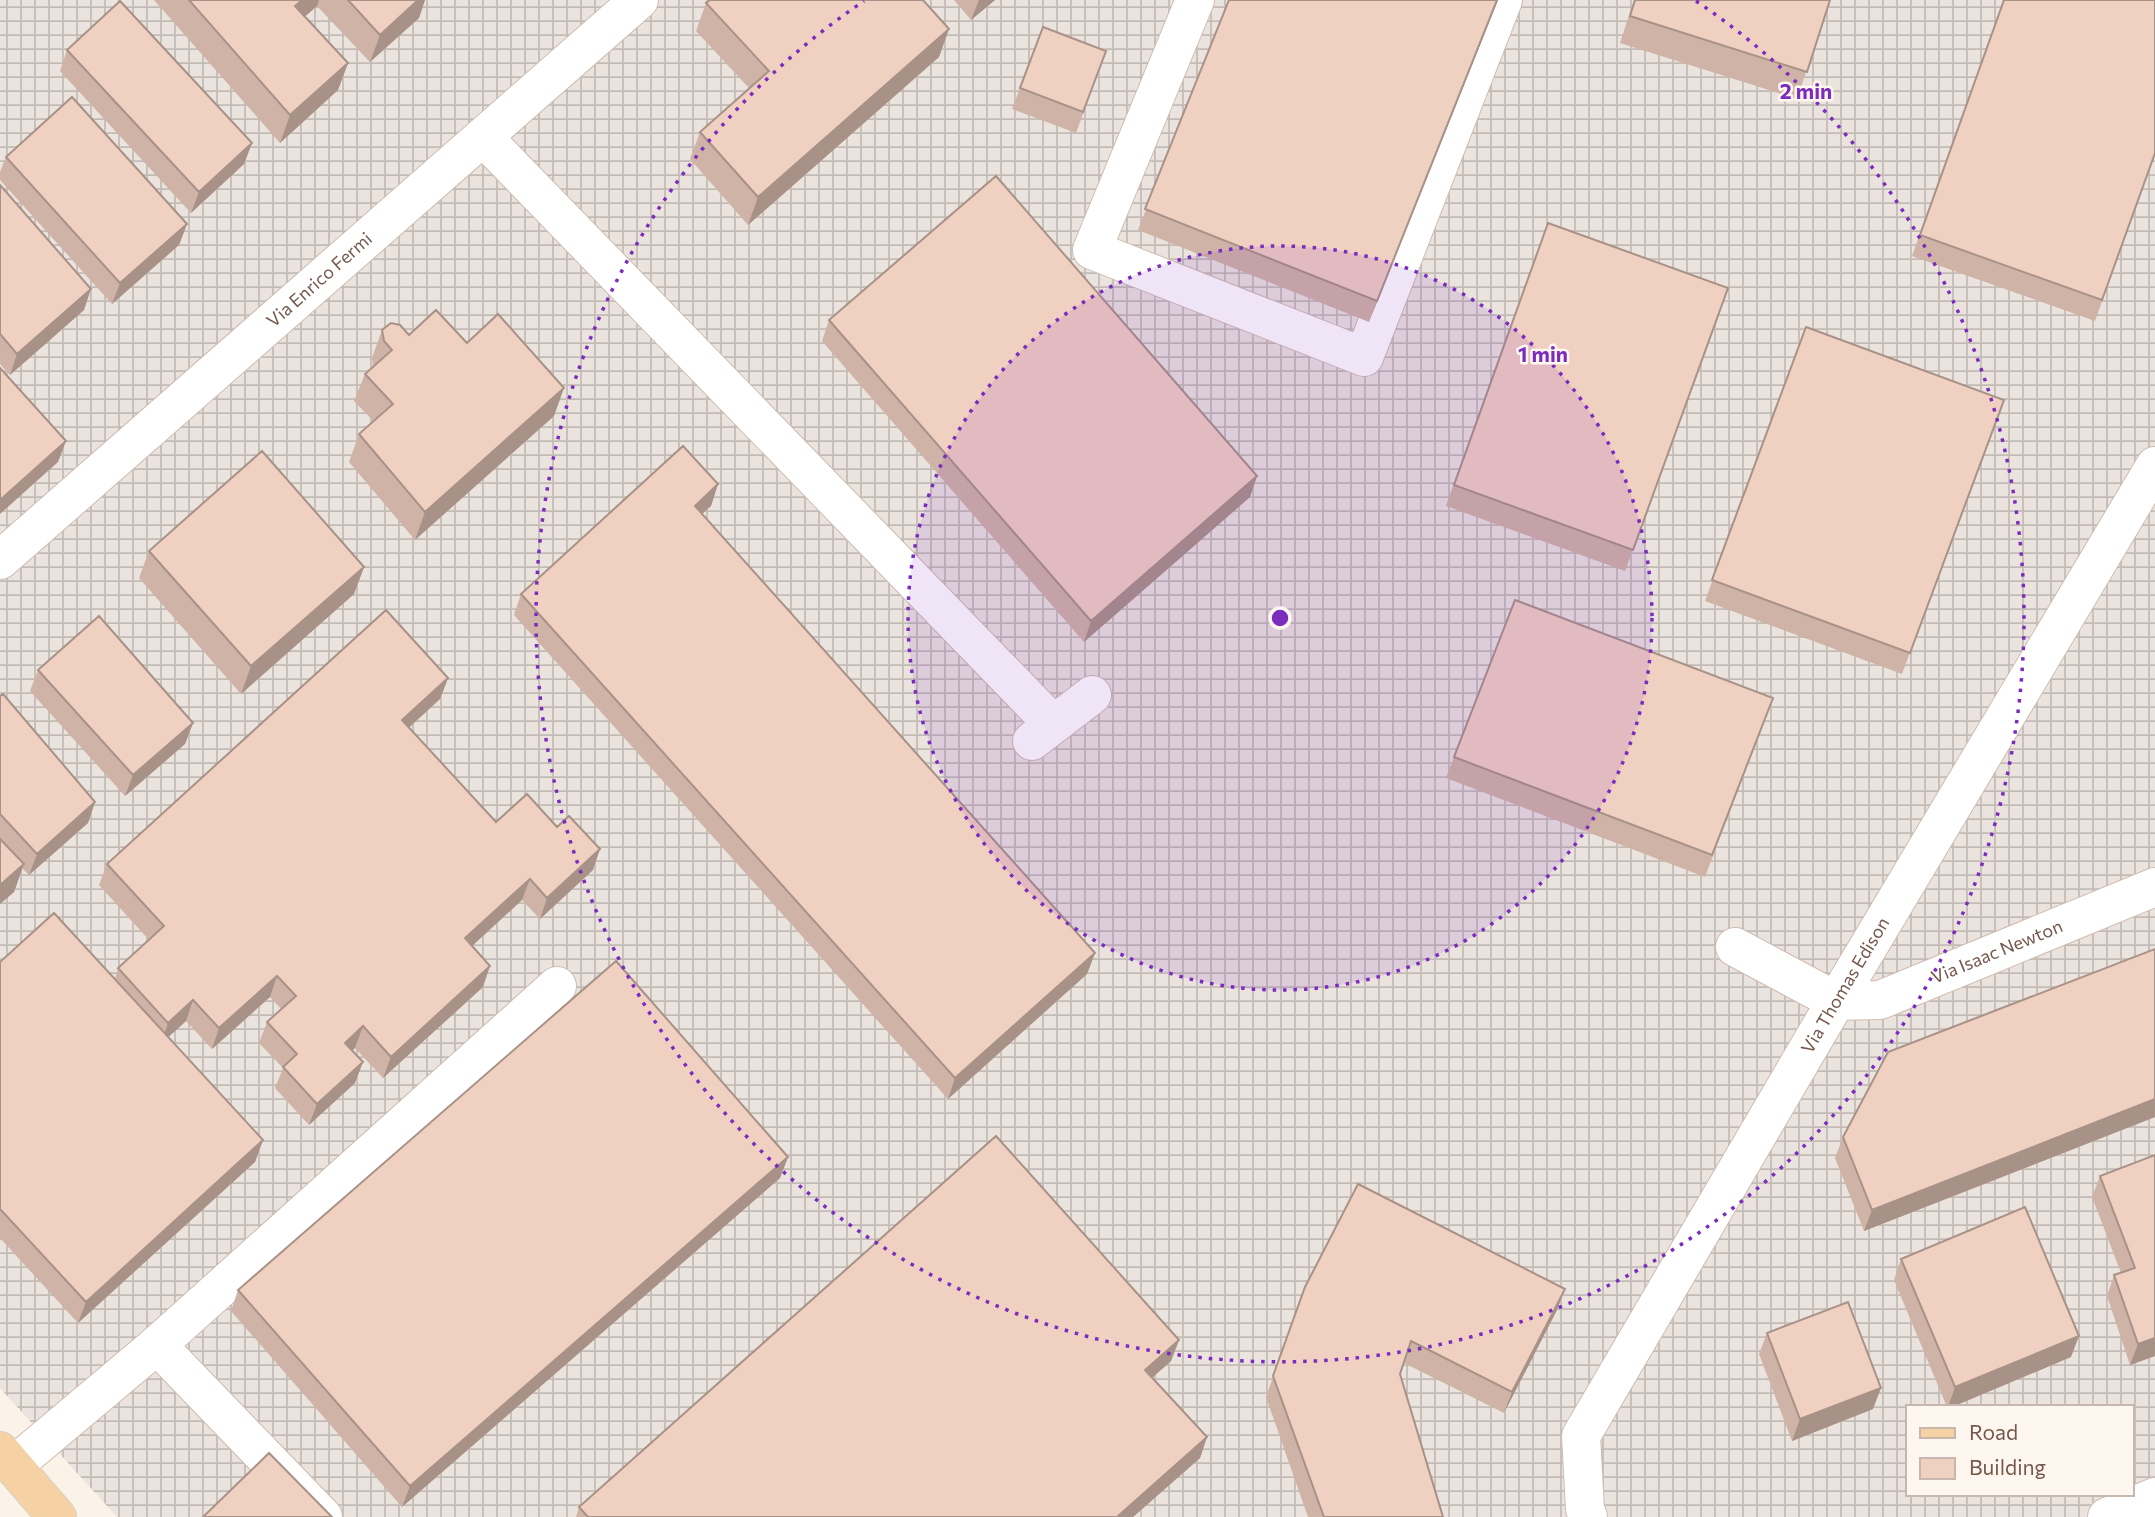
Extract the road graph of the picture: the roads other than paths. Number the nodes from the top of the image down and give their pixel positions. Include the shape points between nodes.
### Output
1 (639, 0) edge
2 (1195, 0) edge
3 (1503, 0) edge
4 (483, 137) junction
5 (2155, 466) edge
6 (0, 560) edge
7 (1092, 695) dead end
8 (2155, 887) edge
9 (1735, 947) dead end
10 (557, 986) dead end
11 (1836, 1001) junction
12 (157, 1345) junction
13 (6, 1459) edge
14 (2155, 1497) edge
15 (57, 1517) edge
16 (323, 1517) edge
17 (1588, 1517) edge
18 (2107, 1517) edge

1 - 4 street, Via Enrico Fermi
2 - 3 street via 1092,250 1364,357
4 - 6 street, Via Enrico Fermi
4 - 7 street via 1042,733
5 - 11 street, Via Thomas Edison
8 - 11 street, Via Isaac Newton via 1880,1000
9 - 11 street
10 - 12 street
11 - 17 street, Via Thomas Edison via 1581,1436
12 - 13 street
12 - 16 street
13 - 15 main road
14 - 18 street

